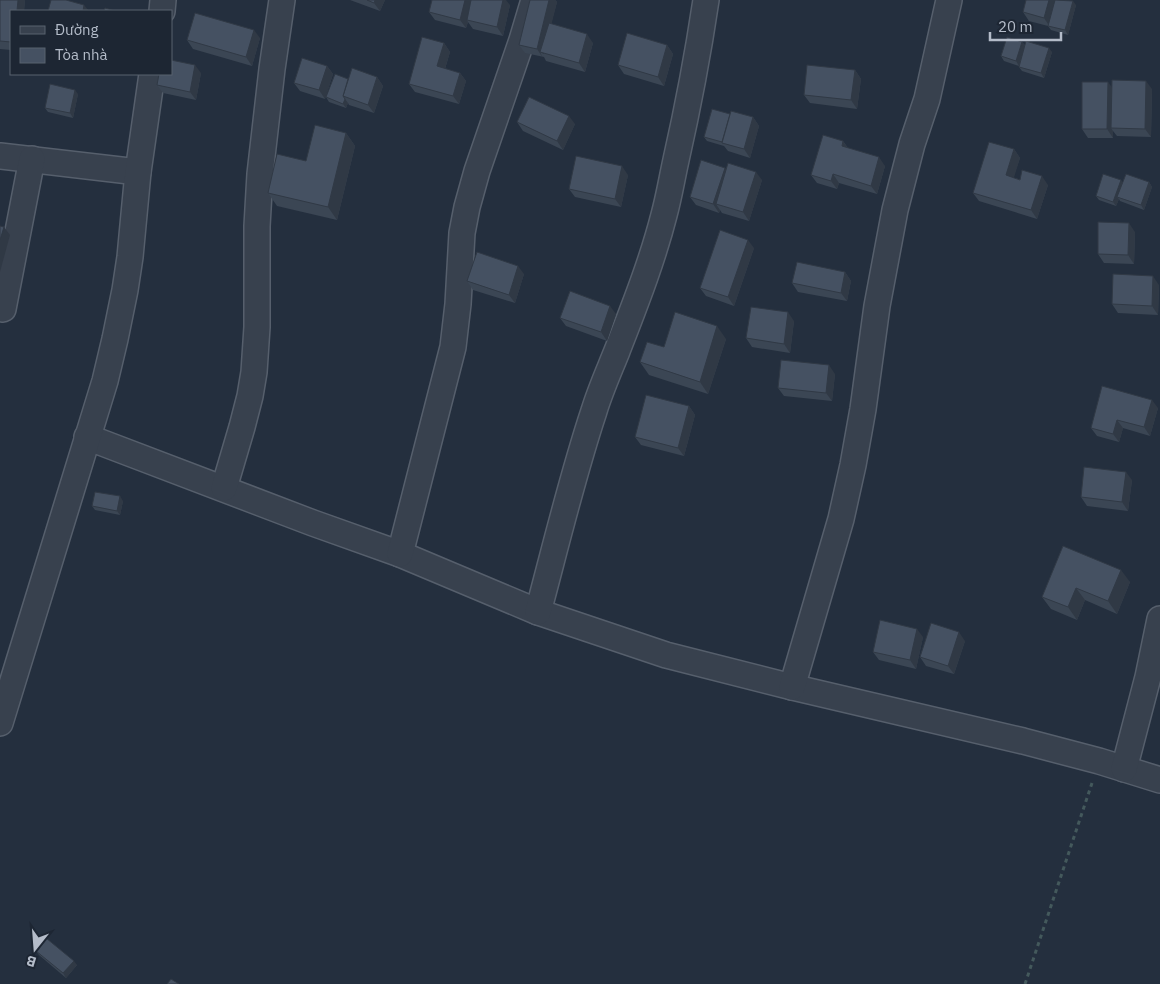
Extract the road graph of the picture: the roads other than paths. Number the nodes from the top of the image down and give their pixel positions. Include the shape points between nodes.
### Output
1 (282, 0) edge
2 (534, 0) edge
3 (706, 0) edge
4 (949, 0) edge
5 (152, 75) edge
6 (0, 156) edge
7 (32, 159) junction
8 (138, 172) junction
9 (3, 309) dead end
10 (87, 437) junction
11 (224, 488) junction
12 (400, 554) junction
13 (538, 612) junction
14 (1160, 619) edge
15 (792, 687) junction
16 (0, 723) edge
17 (1124, 768) junction
18 (1160, 780) edge

1 - 11 street via 260,174 254,372
2 - 12 street via 467,207 462,233 454,347
3 - 13 street via 664,214 638,294 593,412
4 - 15 street via 927,99 895,210 841,519
5 - 8 street
6 - 7 street
7 - 8 street
7 - 9 street
8 - 10 street via 126,290 105,381
10 - 11 street
10 - 16 street
11 - 12 street
12 - 13 street
13 - 15 street via 666,655
14 - 17 street
15 - 17 street
17 - 18 street

